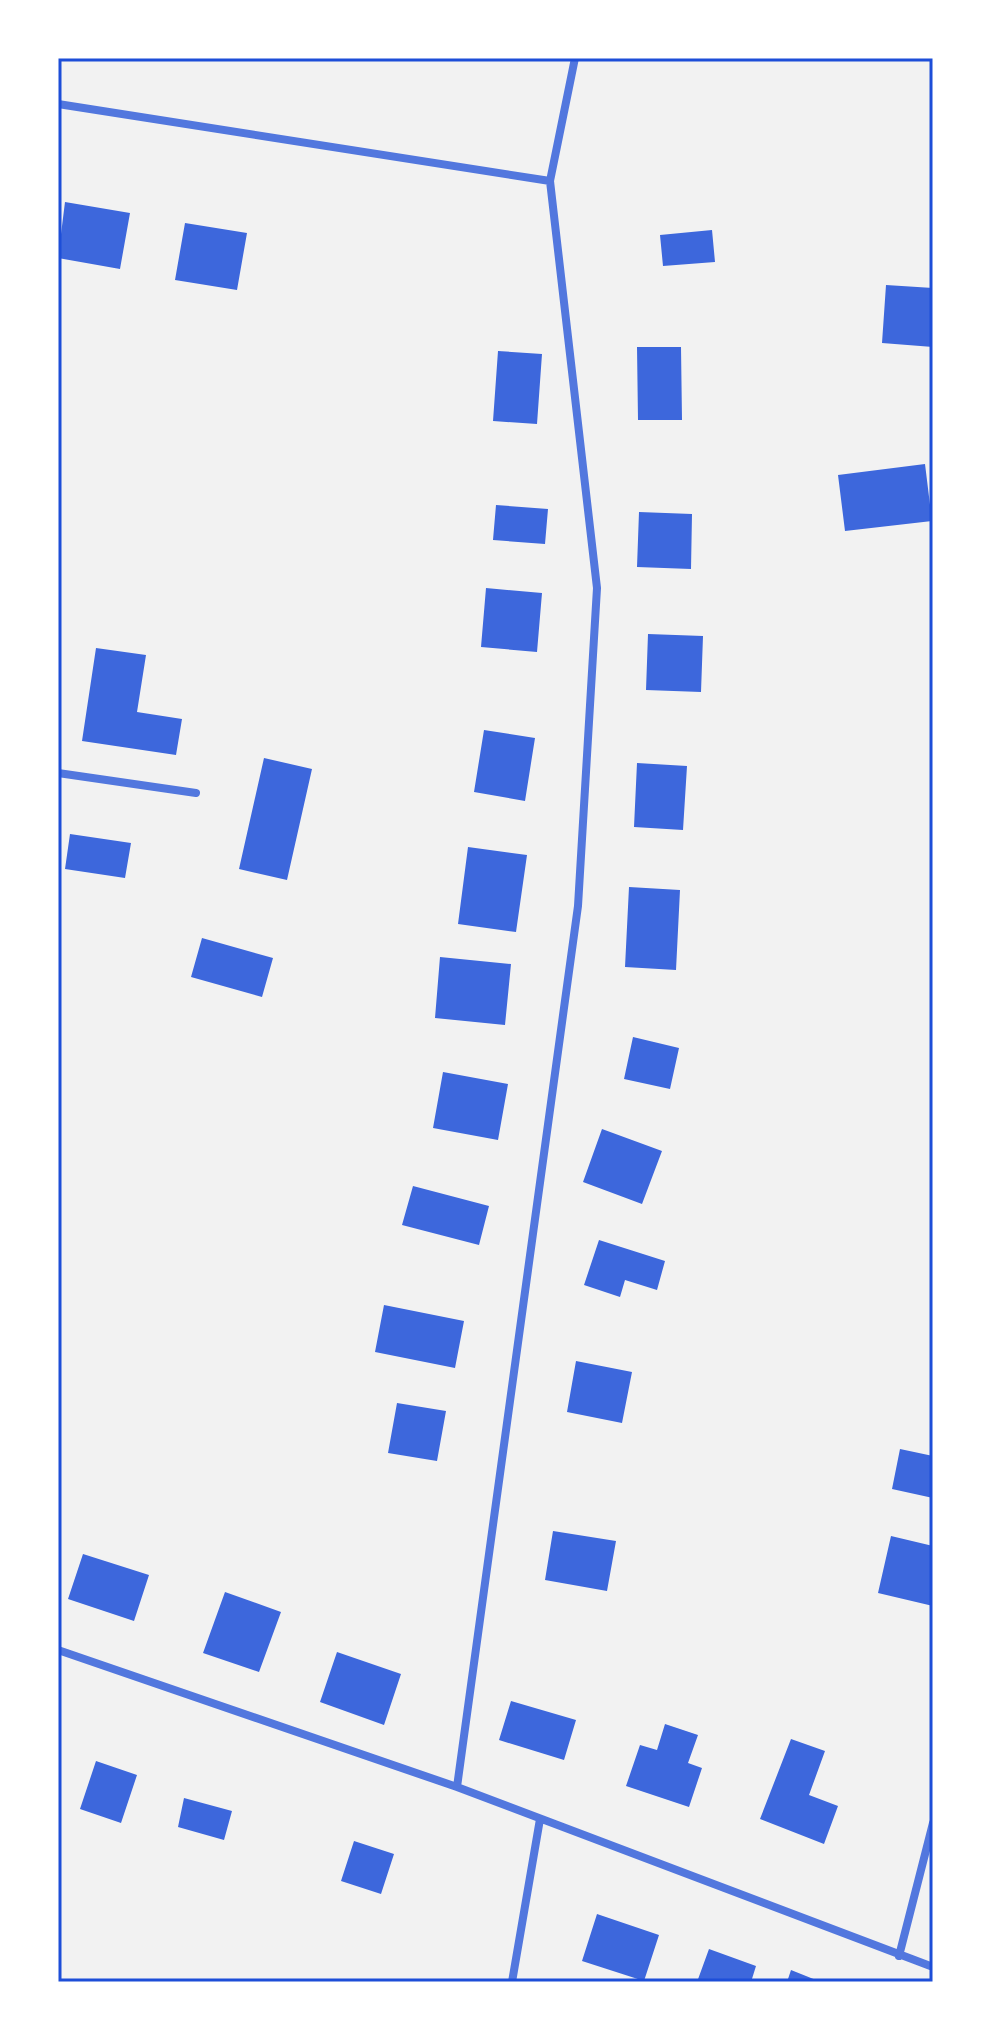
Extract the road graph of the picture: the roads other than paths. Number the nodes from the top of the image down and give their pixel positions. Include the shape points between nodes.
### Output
1 (575, 58) edge
2 (58, 104) edge
3 (550, 181) junction
4 (58, 773) edge
5 (196, 793) dead end
6 (58, 1650) edge
7 (457, 1787) junction
8 (540, 1819) junction
9 (933, 1823) edge
10 (899, 1956) junction
11 (933, 1967) edge
12 (512, 1982) edge

1 - 3 street
2 - 3 street
3 - 7 street via 597,588 578,906
4 - 5 street
6 - 7 street
7 - 8 street
8 - 10 street
8 - 12 street
9 - 10 street
10 - 11 street

